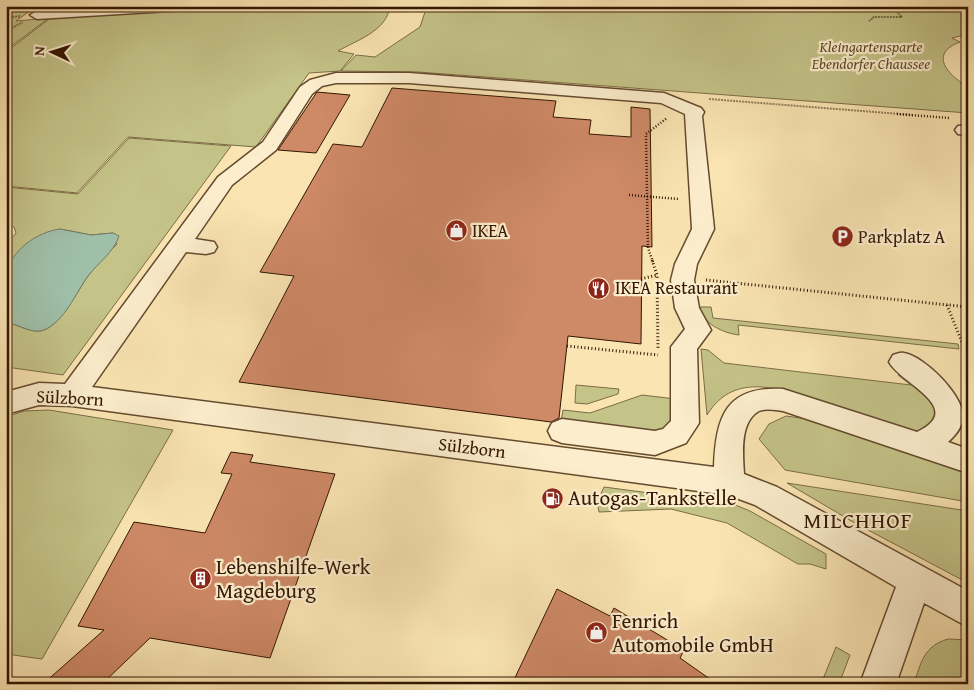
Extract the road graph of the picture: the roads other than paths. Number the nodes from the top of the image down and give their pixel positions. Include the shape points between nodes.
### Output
1 (49, 6) edge
2 (186, 6) edge
3 (180, 244) junction
4 (206, 247) dead end
5 (902, 362) dead end
6 (72, 395) junction
7 (6, 403) edge
8 (562, 432) dead end
9 (917, 445) junction
10 (968, 461) edge
11 (729, 482) junction
12 (915, 580) junction
13 (968, 610) edge
14 (878, 684) edge

1 - 2 street via 37,15
3 - 4 street
3 - 6 street
3 - 8 street via 224,181 270,146 306,91 316,83 336,78 409,78 657,96 695,112 703,229 701,242 685,266 687,312 699,330 684,347 685,423 679,434 655,443
5 - 9 street via 931,384 949,415 948,424 940,433
6 - 7 street, Sülzborn via 39,394
6 - 11 street, Sülzborn
9 - 10 street
9 - 11 street via 772,398 760,399 749,403 738,413 730,428
11 - 12 street, Sülzborn via 766,496
12 - 13 street, Sülzborn
12 - 14 street

